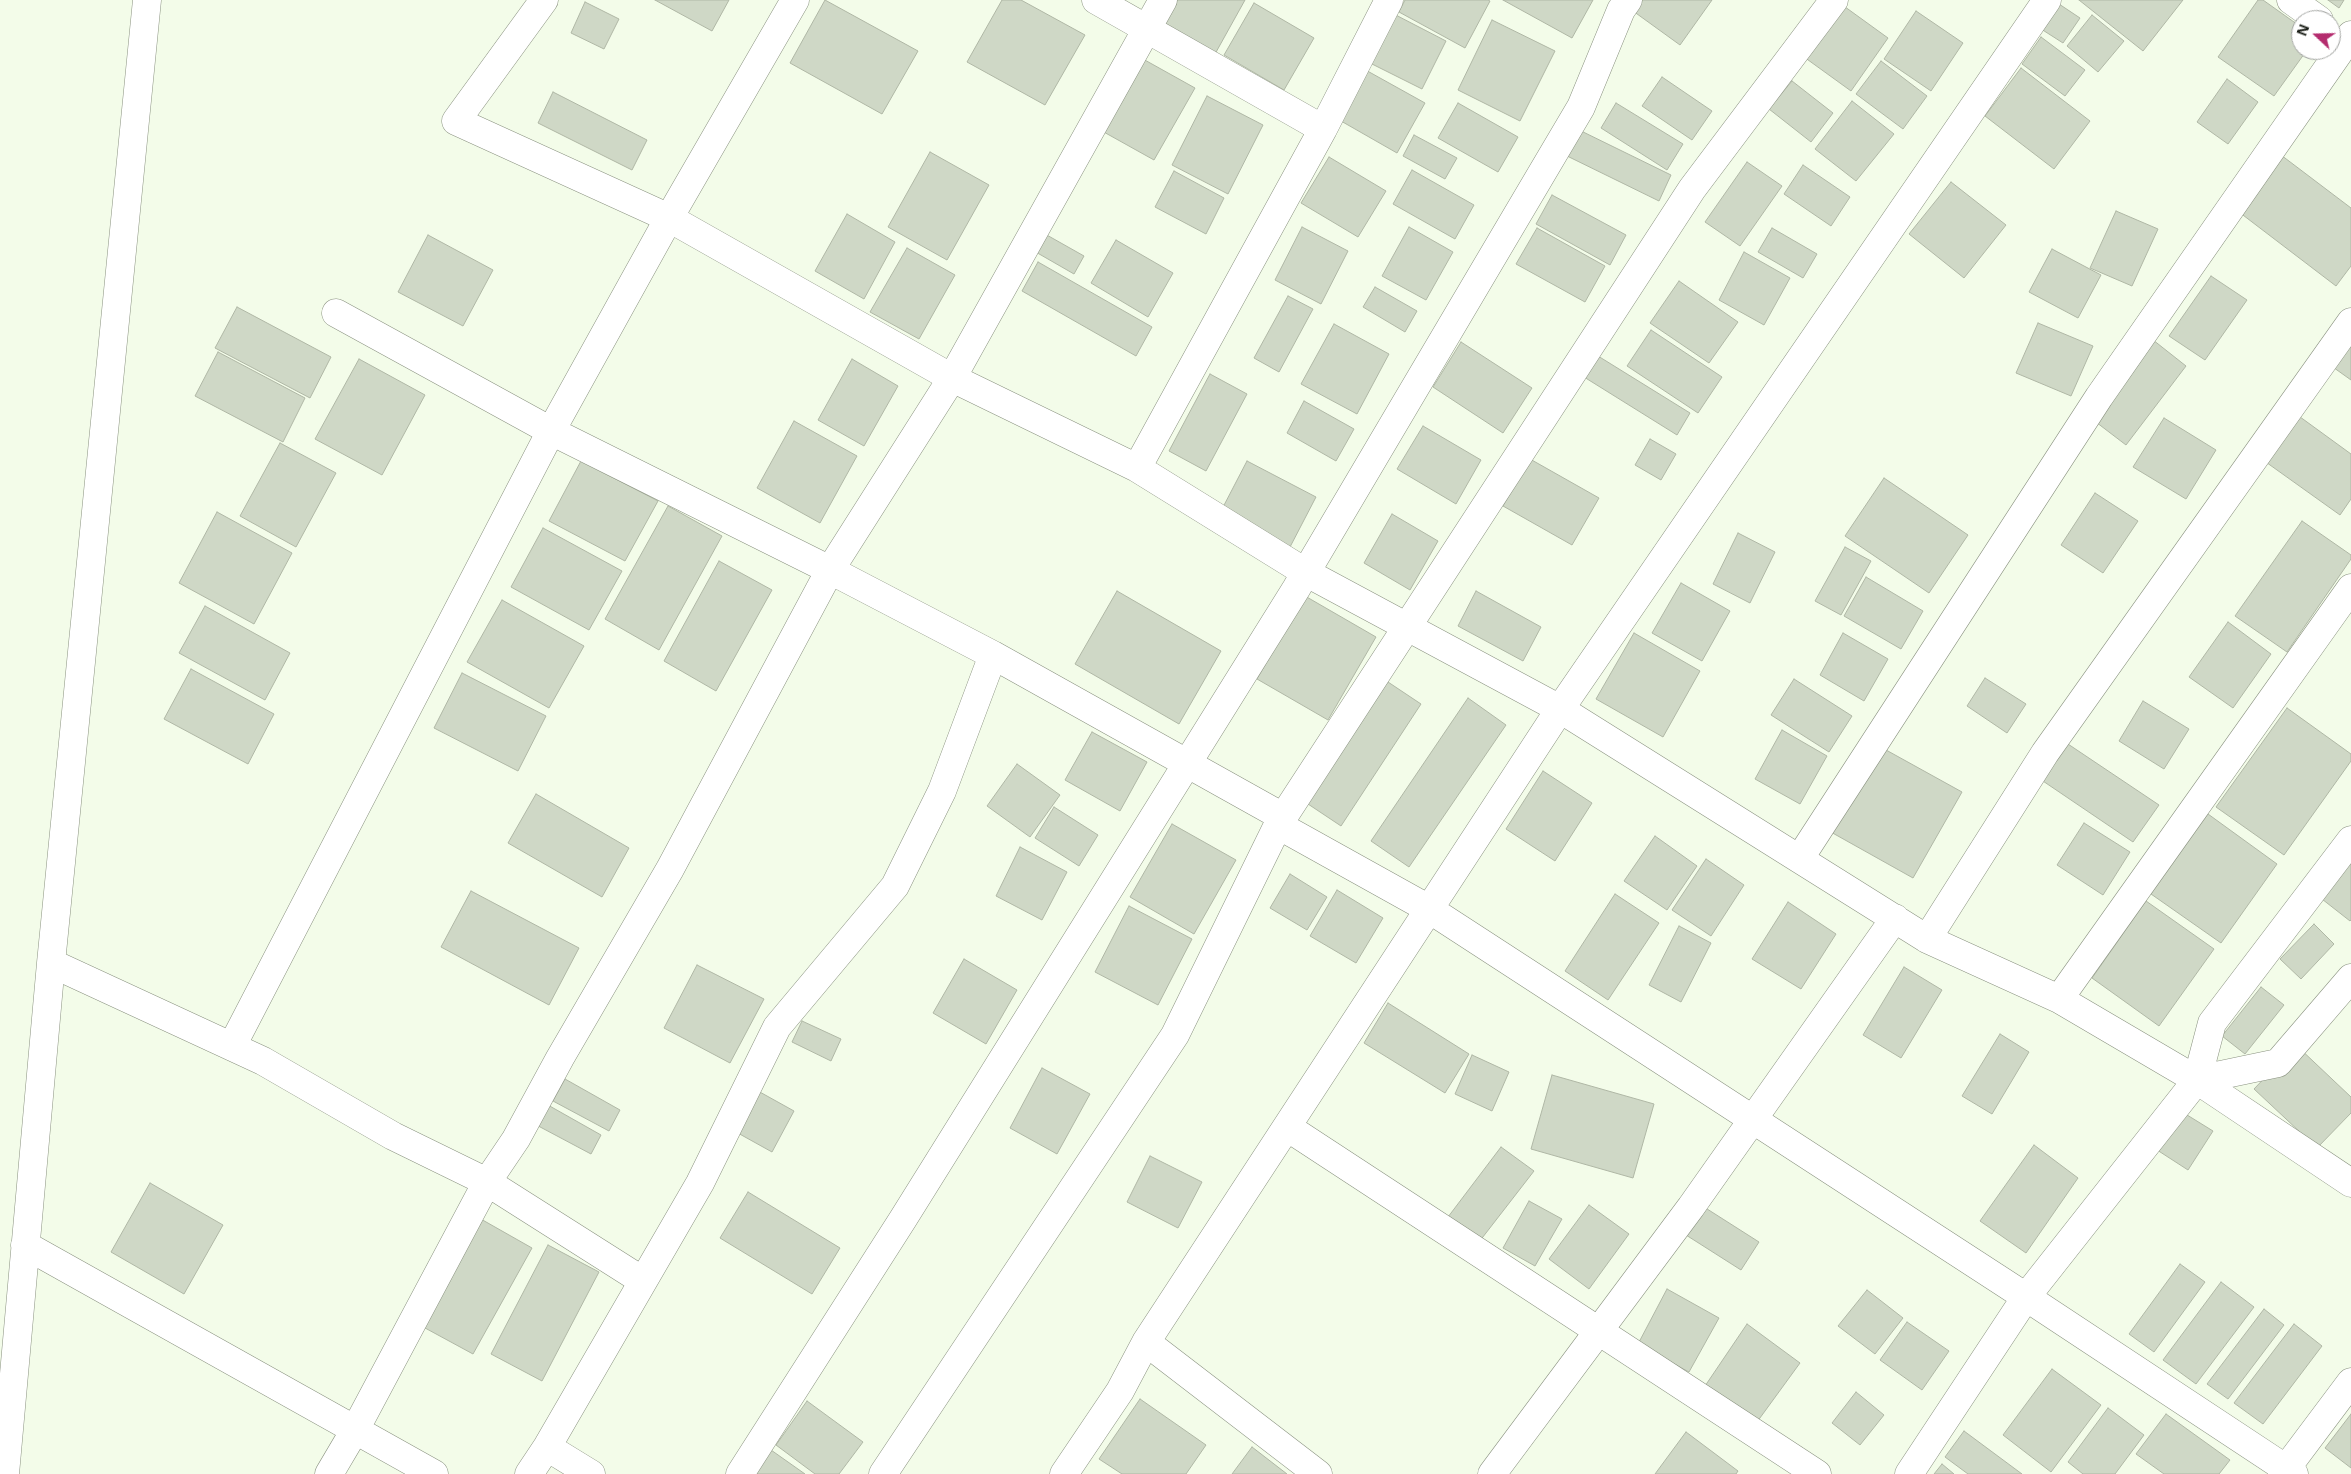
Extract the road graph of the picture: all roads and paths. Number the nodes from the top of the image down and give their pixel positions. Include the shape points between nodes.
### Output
1 (147, 0) edge
2 (544, 0) edge
3 (795, 0) edge
4 (1096, 0) edge
5 (1162, 0) edge
6 (1389, 0) edge
7 (1628, 0) edge
8 (1834, 0) edge
9 (2047, 0) edge
10 (2291, 0) edge
11 (2305, 10) edge
12 (1146, 28) junction
13 (2345, 37) edge
14 (1323, 129) junction
15 (669, 218) junction
16 (336, 313) dead end
17 (2351, 322) edge
18 (952, 378) junction
19 (551, 431) junction
20 (1137, 468) junction
21 (830, 570) junction
22 (1305, 572) junction
23 (2351, 588) edge
24 (1408, 627) junction
25 (993, 655) junction
26 (1560, 708) junction
27 (1186, 764) junction
28 (1281, 821) junction
29 (2351, 840) edge
30 (1800, 858) junction
31 (1429, 909) junction
32 (1895, 918) junction
33 (1927, 939) junction
34 (51, 963) junction
35 (2351, 978) edge
36 (2059, 999) junction
37 (232, 1046) junction
38 (2197, 1080) junction
39 (1753, 1119) junction
40 (1286, 1127) junction
41 (2350, 1179) edge
42 (487, 1182) junction
43 (25, 1245) junction
44 (643, 1281) junction
45 (2026, 1297) junction
46 (1598, 1332) junction
47 (1146, 1342) junction
48 (2351, 1382) edge
49 (355, 1430) junction
50 (547, 1447) junction
51 (2287, 1472) edge
52 (5, 1474) edge
53 (329, 1474) edge
54 (434, 1474) edge
55 (529, 1474) edge
56 (591, 1474) edge
57 (740, 1474) edge
58 (883, 1474) edge
59 (1064, 1474) edge
60 (1318, 1474) edge
61 (1492, 1474) edge
62 (1817, 1474) edge
63 (1909, 1474) edge

1 - 34 street
2 - 15 street via 456,121
3 - 15 street
4 - 12 street
5 - 12 street
6 - 14 street
7 - 22 street via 1581,107
8 - 24 street via 1692,189
9 - 26 street
10 - 11 street
12 - 14 street
12 - 18 street
13 - 30 street via 2099,397
14 - 20 street
15 - 18 street
15 - 19 street
16 - 19 street
17 - 33 street via 2044,753
18 - 20 street
18 - 21 street
19 - 21 street
19 - 37 street
20 - 22 street
21 - 25 street
21 - 42 street via 670,869 516,1139
22 - 24 street
22 - 27 street
23 - 36 street
24 - 26 street
24 - 28 street
25 - 27 street
25 - 44 street via 942,791 896,886 777,1028 700,1183
26 - 30 street
26 - 31 street
27 - 28 street
27 - 57 street
28 - 31 street
28 - 58 street via 1175,1036
29 - 38 street via 2212,1023
30 - 32 street
31 - 39 street
31 - 40 street
32 - 33 street
32 - 39 street
33 - 36 street
34 - 37 street
34 - 43 street
35 - 38 street via 2278,1063
36 - 38 street
37 - 42 street via 393,1136
38 - 41 street
38 - 45 street
39 - 45 street
39 - 46 street
40 - 46 street
40 - 47 street
42 - 44 street
42 - 49 street
43 - 49 street
43 - 52 street
44 - 50 street
45 - 51 street
45 - 63 street
46 - 61 street
46 - 62 street
47 - 59 street via 1120,1391
47 - 60 street
48 - 51 street
49 - 53 street
49 - 54 street
50 - 55 street
50 - 56 street

